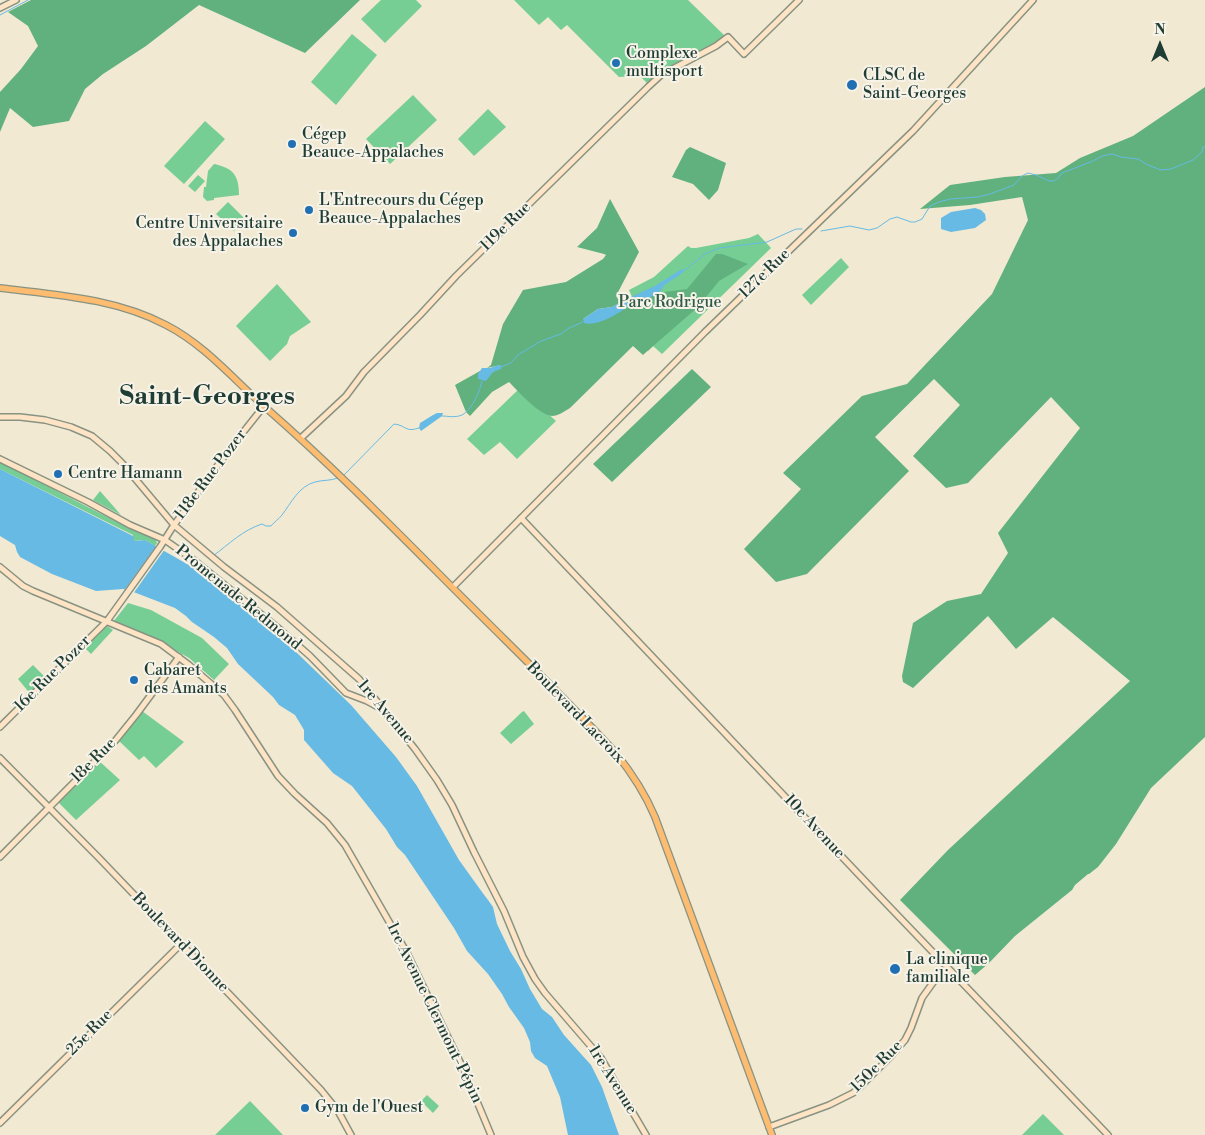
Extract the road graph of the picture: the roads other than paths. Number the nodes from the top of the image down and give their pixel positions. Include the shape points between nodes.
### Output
1 (16, 0) edge
2 (799, 0) edge
3 (1033, 0) edge
4 (0, 8) edge
5 (0, 288) edge
6 (264, 406) junction
7 (0, 417) edge
8 (301, 438) junction
9 (0, 459) edge
10 (521, 518) junction
11 (174, 525) junction
12 (165, 540) junction
13 (0, 567) edge
14 (453, 588) junction
15 (113, 613) joint
16 (107, 622) junction
17 (179, 657) junction
18 (365, 688) junction
19 (359, 698) junction
20 (387, 713) junction
21 (0, 727) edge
22 (0, 758) edge
23 (49, 807) junction
24 (0, 857) edge
25 (181, 944) junction
26 (948, 968) junction
27 (0, 1123) edge
28 (770, 1127) junction
29 (351, 1135) edge
30 (491, 1135) edge
31 (646, 1135) edge
32 (772, 1135) edge
33 (1108, 1135) edge

1 - 4 street
2 - 8 street, 119e Rue via 744,54 728,37 661,75 648,86 456,276 364,372 346,396
3 - 10 street, 127e Rue via 913,131 706,330
5 - 6 main road via 97,301 151,317 197,344
6 - 8 main road
6 - 11 street, 118e Rue Pozer
7 - 11 street, 1re Avenue via 45,420 71,426 92,436 122,463
8 - 14 main road, Boulevard Lacroix
9 - 12 street, Promenade Redmond
10 - 14 street, 127e Rue
10 - 26 street, 10e Avenue
11 - 12 street, 118e Rue Pozer
11 - 18 street, 1re Avenue via 277,606
12 - 15 street, 118e Rue Pozer
12 - 19 street, Promenade Redmond via 277,627 346,693
13 - 16 street, 1re Avenue Clermont-Pépin via 23,586
14 - 28 main road, Boulevard Lacroix via 604,739 638,783 652,809
15 - 16 street, 16e Rue Pozer
16 - 17 street, 1re Avenue Clermont-Pépin via 151,639
16 - 21 street, 16e Rue Pozer
17 - 23 street, 18e Rue via 110,747
17 - 30 street, 1re Avenue Clermont-Pépin via 224,696 278,776 345,845 407,953 463,1068
18 - 19 street via 365,695
18 - 20 street, 1re Avenue
19 - 20 street, Promenade Redmond
20 - 31 street, 1re Avenue via 452,805 535,979 601,1058
22 - 23 street, Boulevard Dionne
23 - 24 street, 18e Rue
23 - 25 street, Boulevard Dionne
25 - 27 street, 25e Rue
25 - 29 street, Boulevard Dionne via 321,1090
26 - 28 street, 150e Rue via 922,998 904,1040 860,1087 830,1105
26 - 33 street, 10e Avenue
28 - 32 main road, Boulevard Lacroix

